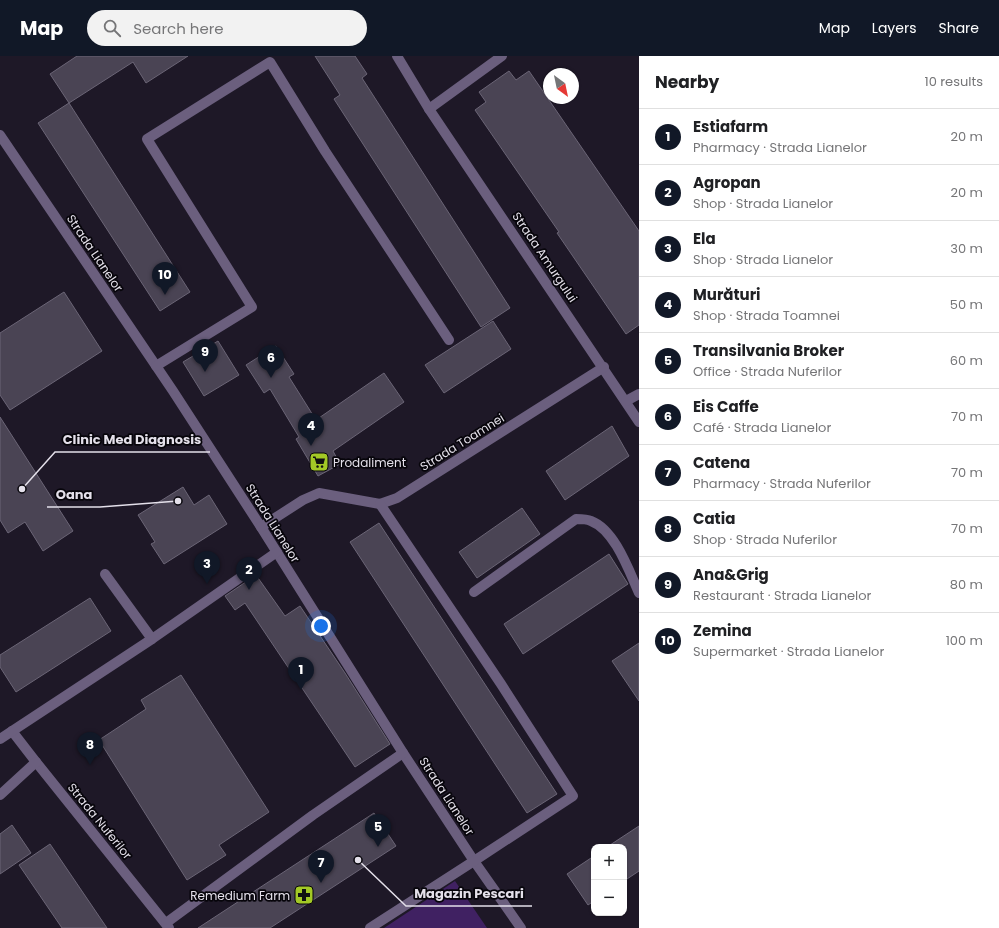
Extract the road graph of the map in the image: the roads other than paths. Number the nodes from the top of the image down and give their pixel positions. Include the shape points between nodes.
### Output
1 (397, 56) edge
2 (502, 56) edge
3 (429, 108) junction
4 (0, 135) edge
5 (449, 340) dead end
6 (156, 366) junction
7 (604, 367) junction
8 (639, 394) edge
9 (626, 401) junction
10 (639, 422) edge
11 (380, 504) junction
12 (261, 527) junction
13 (277, 552) junction
14 (105, 574) dead end
15 (474, 592) dead end
16 (639, 593) edge
17 (152, 639) junction
18 (12, 730) junction
19 (0, 739) edge
20 (403, 753) junction
21 (36, 762) junction
22 (0, 795) edge
23 (474, 861) junction
24 (168, 926) edge
25 (370, 928) edge
26 (521, 928) edge

1 - 3 street, Strada Amurgului
2 - 3 street
3 - 7 street, Strada Amurgului
4 - 6 street, Strada Lianelor
5 - 6 street via 270,62 147,139 252,307
6 - 12 street, Strada Lianelor
7 - 9 street, Strada Amurgului
7 - 11 street, Strada Toamnei via 397,498
8 - 9 street
9 - 10 street, Strada Amurgului
11 - 12 street via 319,493 303,500
11 - 23 street via 573,796
12 - 13 street, Strada Lianelor
13 - 17 street
13 - 20 street, Strada Lianelor
14 - 17 street
15 - 16 street via 576,519 591,521 606,530 623,557
17 - 18 street
18 - 19 street
18 - 21 street, Strada Nuferilor
20 - 23 street, Strada Lianelor
20 - 24 street via 313,815
21 - 22 street
21 - 24 street, Strada Nuferilor
23 - 25 street
23 - 26 street, Strada Lianelor

